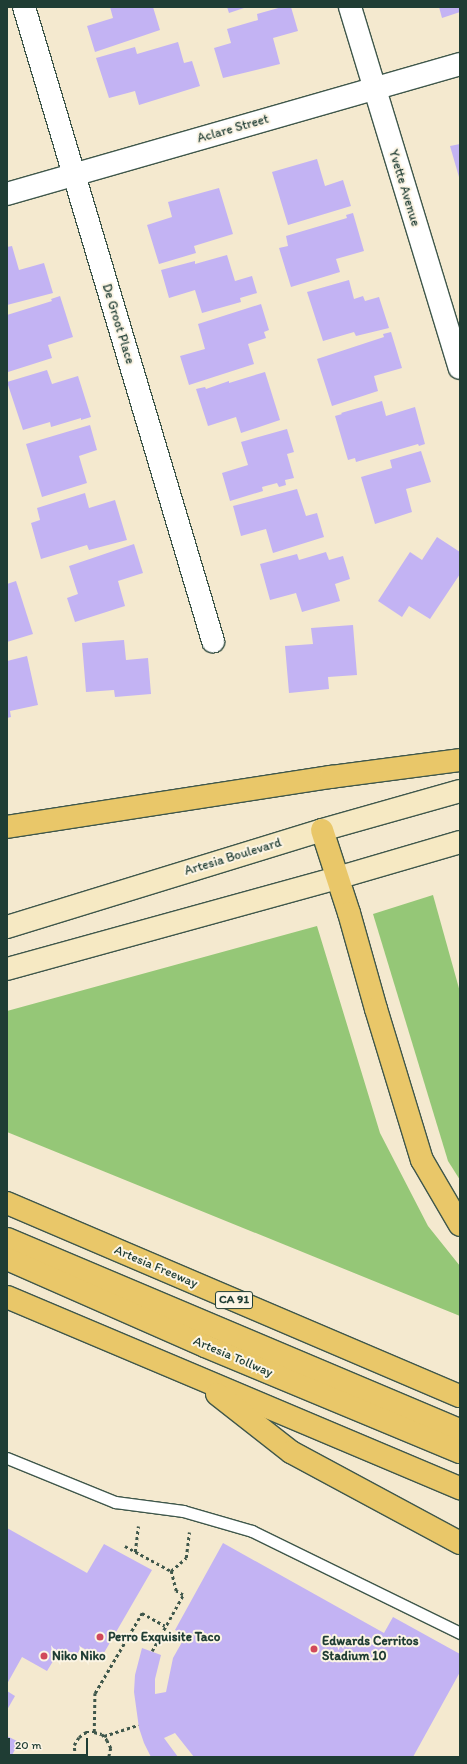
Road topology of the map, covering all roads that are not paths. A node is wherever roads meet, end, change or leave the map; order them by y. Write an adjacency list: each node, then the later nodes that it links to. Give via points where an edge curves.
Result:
1 (24, 7): 5 (street, De Groot Place)
2 (350, 7): 4 (street, Yvette Avenue)
3 (460, 64): 4 (street, Aclare Street)
4 (374, 89): 5 (street, Aclare Street); 7 (street, Yvette Avenue)
5 (74, 175): 6 (street, Aclare Street); 8 (street, De Groot Place)
6 (7, 194)
7 (460, 368)
8 (213, 641)
9 (460, 760): 11 (highway, via 331,777)
10 (460, 791): 12 (main road, Artesia Boulevard)
11 (7, 827)
12 (322, 830): 14 (highway); 15 (main road, Artesia Boulevard)
13 (460, 842): 14 (main road)
14 (337, 878): 16 (main road); 18 (highway, via 422,1160)
15 (7, 926)
16 (7, 969)
17 (7, 1203): 23 (highway, Artesia Freeway / CA 91)
18 (460, 1225)
19 (7, 1238): 24 (highway, Artesia Tollway)
20 (7, 1259): 25 (highway, Artesia Tollway, via 205,1346)
21 (7, 1297): 22 (highway)
22 (194, 1376): 27 (highway); 28 (highway, via 291,1452)
23 (460, 1396)
24 (460, 1430)
25 (460, 1452)
26 (7, 1458): 29 (lane, via 115,1502 183,1511 252,1531)
27 (460, 1488)
28 (460, 1543)
29 (460, 1633)

